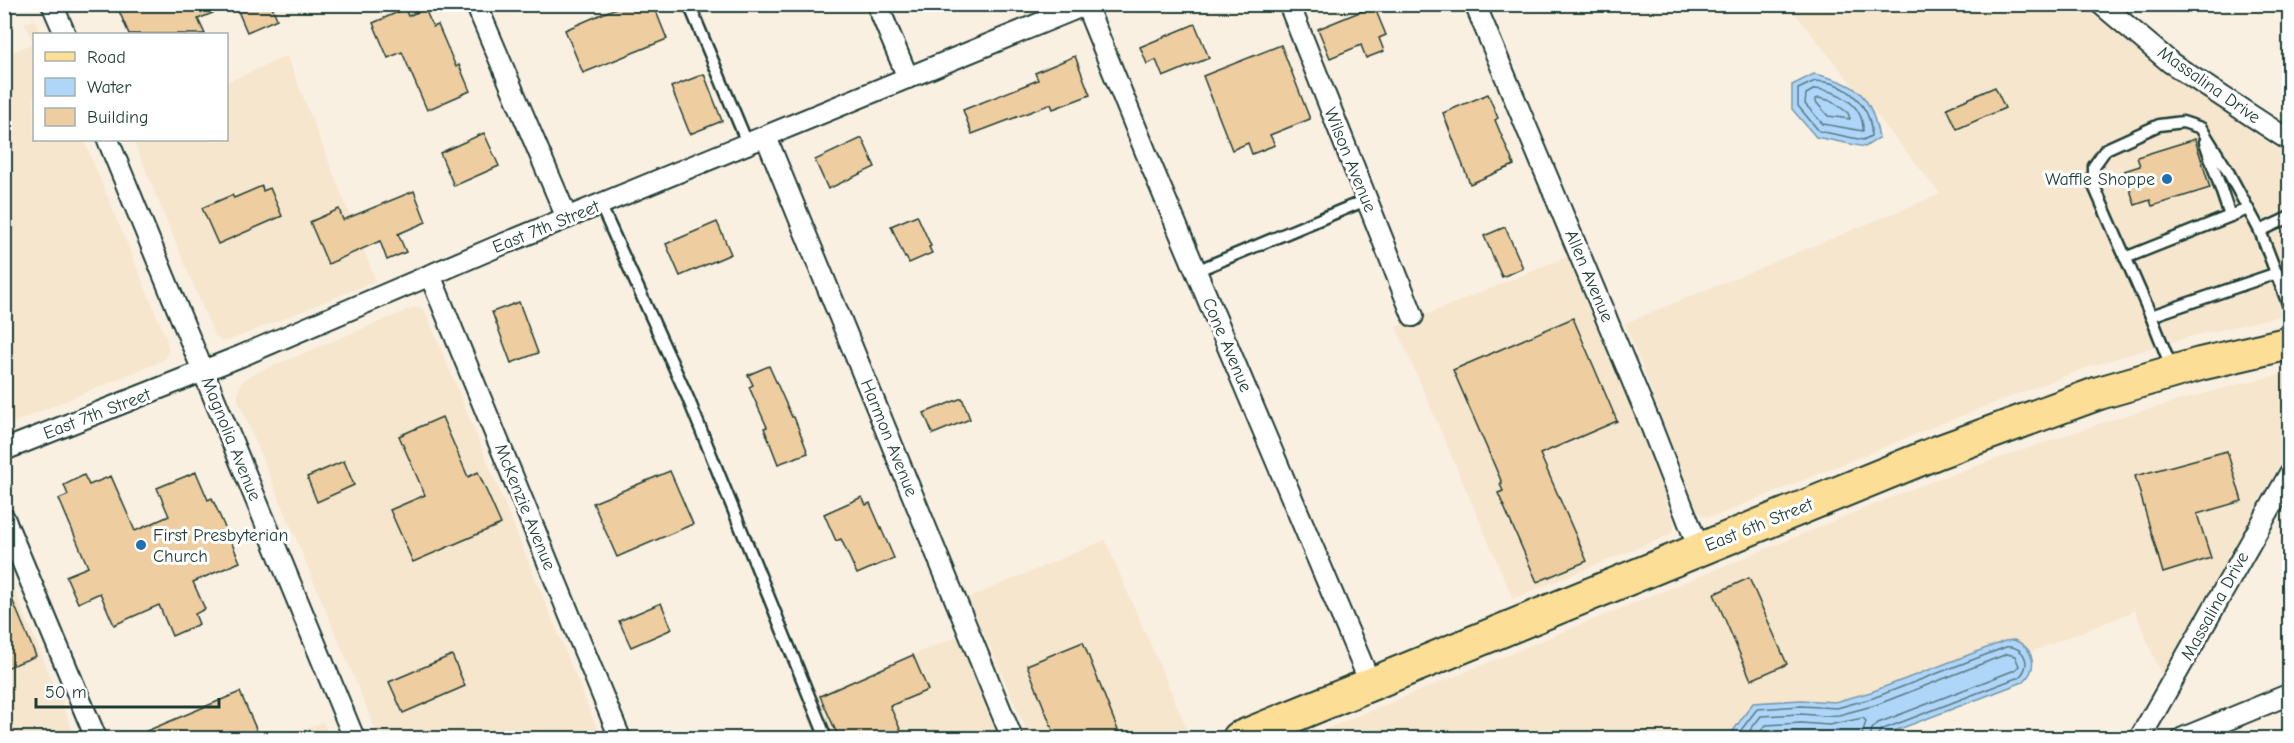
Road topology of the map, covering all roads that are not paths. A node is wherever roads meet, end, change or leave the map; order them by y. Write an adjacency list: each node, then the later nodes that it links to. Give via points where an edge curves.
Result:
1 (52, 4): 9 (street)
2 (476, 4): 20 (street)
3 (689, 4): 13 (lane)
4 (877, 4): 10 (street)
5 (1288, 4): 15 (street, Wilson Avenue)
6 (1475, 4): 35 (street, Allen Avenue)
7 (2101, 4): 14 (street, Massalina Drive, via 2171,63)
8 (1087, 5): 10 (street, East 7th Street); 23 (street, Cone Avenue)
9 (65, 33)
10 (908, 78): 13 (street, East 7th Street)
11 (2200, 128): 17 (lane); 18 (lane); 22 (lane, via 2183,122 2159,126 2106,149 2094,166 2094,186)
12 (108, 141): 30 (street, Magnolia Avenue)
13 (757, 141): 16 (street, East 7th Street); 42 (street, Harmon Avenue)
14 (2289, 141)
15 (1366, 200): 23 (lane); 27 (street, Wilson Avenue)
16 (600, 204): 20 (street, East 7th Street); 41 (lane, via 688,398)
17 (2248, 209): 18 (lane); 21 (lane)
18 (2230, 216): 22 (lane)
19 (2289, 217): 21 (lane)
20 (567, 218): 25 (street, East 7th Street)
21 (2260, 231): 24 (lane)
22 (2125, 258): 28 (lane)
23 (1196, 271): 36 (street, Cone Avenue)
24 (2277, 273): 26 (lane); 28 (lane)
25 (430, 275): 30 (street, East 7th Street); 40 (street, McKenzie Avenue)
26 (2289, 309)
27 (1413, 316)
28 (2151, 316): 31 (lane)
29 (2289, 343): 31 (main road, East 6th Street)
30 (203, 372): 32 (street, East 7th Street); 39 (street, Magnolia Avenue)
31 (2173, 372): 35 (main road, East 6th Street, via 2099,393 1938,452)
32 (4, 450)
33 (2289, 473): 44 (street, Massalina Drive)
34 (4, 518): 38 (street)
35 (1699, 549): 36 (main road, East 6th Street)
36 (1371, 685): 43 (main road, East 6th Street)
37 (2289, 694): 45 (street)
38 (96, 738)
39 (354, 738)
40 (620, 738)
41 (826, 738)
42 (1012, 738)
43 (1239, 738)
44 (2140, 738)
45 (2183, 738)

